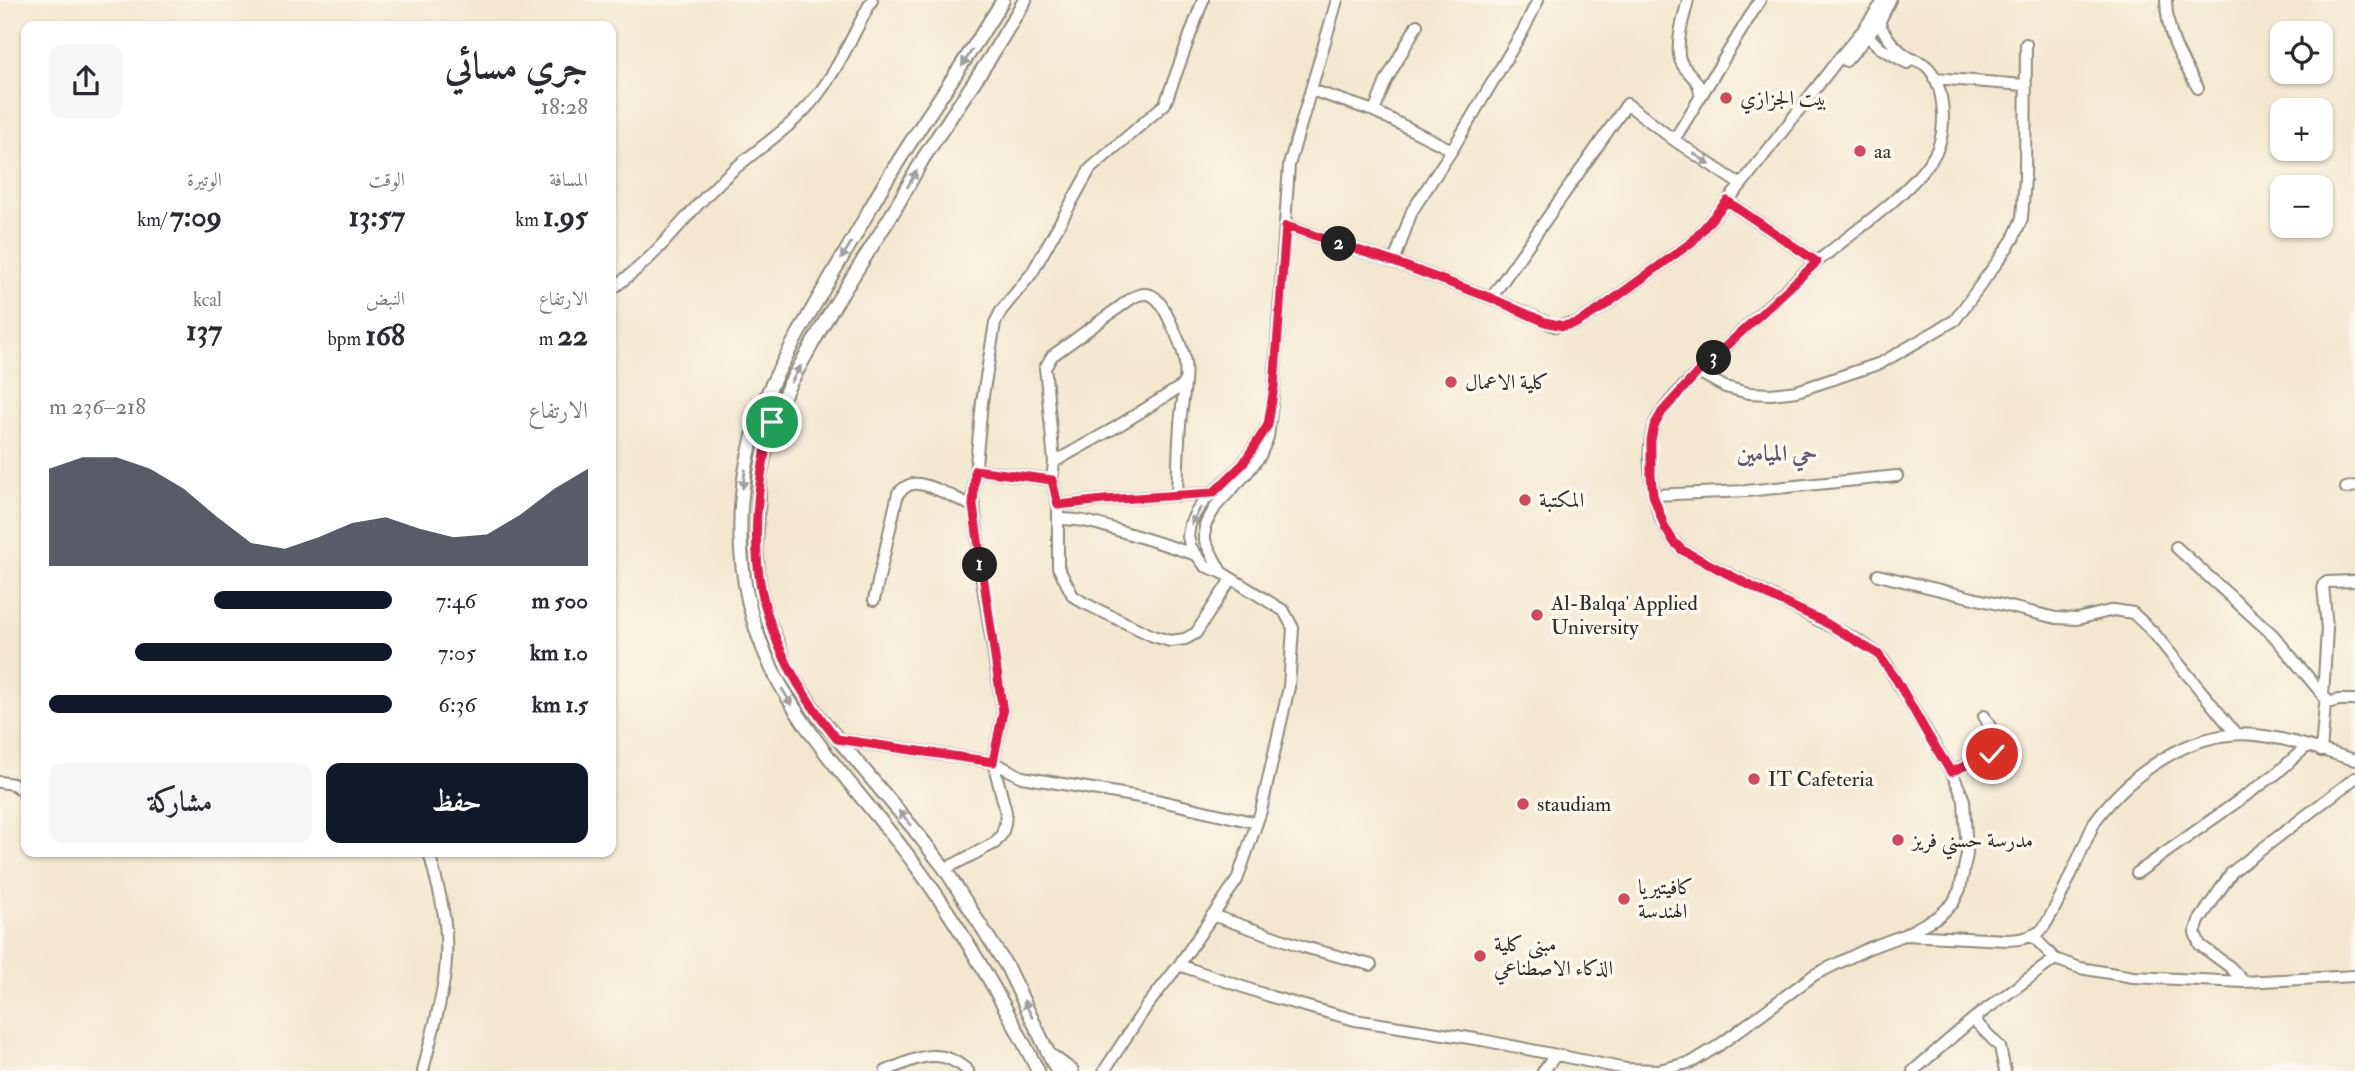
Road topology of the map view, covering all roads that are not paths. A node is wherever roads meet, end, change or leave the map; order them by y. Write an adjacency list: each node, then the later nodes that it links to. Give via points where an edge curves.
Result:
1 (872, 0): 31 (street, via 838,63 803,113 732,172 652,256)
2 (1003, 0): 23 (main road, one-way to 23)
3 (1025, 0): 25 (main road)
4 (1203, 0): 37 (street, via 1165,104 1090,169 1032,273 995,323)
5 (1337, 0): 19 (street)
6 (1538, 0): 24 (street)
7 (1688, 0): 20 (street, via 1679,55 1698,84)
8 (1760, 0): 20 (street)
9 (1884, 0): 14 (street)
10 (1890, 0): 12 (street)
11 (2166, 0): 18 (street, via 2172,42)
12 (1879, 23): 14 (street); 16 (street, via 1892,44)
13 (1417, 25): 21 (street)
14 (1866, 34): 16 (street, via 1886,53); 26 (street, via 1840,57)
15 (2026, 44): 17 (street)
16 (1932, 74): 17 (street); 30 (street, via 1943,121 1931,161 1901,193)
17 (2024, 85): 33 (street, via 2022,218 1955,320 1881,363 1797,391 1749,393 1725,387)
18 (2198, 88)
19 (1311, 90): 21 (street); 28 (street, via 1289,165)
20 (1699, 99): 22 (street)
21 (1374, 111): 24 (street)
22 (1674, 140): 26 (street, one-way to 26); 32 (street, via 1627,104)
23 (907, 149): 25 (main road); 85 (main road, one-way to 85, via 768,393 745,467 741,559 766,660 805,725 947,910)
24 (1452, 150): 29 (street, via 1412,211)
25 (924, 158): 56 (main road, one-way to 25, via 789,672 765,612 756,547 760,477 772,422 788,387)
26 (1741, 185): 27 (street)
27 (1727, 201): 30 (street); 32 (street, via 1692,242 1577,323 1555,326)
28 (1286, 226): 29 (street); 35 (street)
29 (1394, 262): 32 (street)
30 (1817, 262): 33 (street)
31 (616, 286)
32 (1491, 298)
33 (1698, 372): 41 (street, via 1654,426)
34 (1185, 384): 36 (street); 36 (street, via 1184,357 1159,300 1150,294 1135,296 1048,362 1045,376); 42 (street)
35 (1268, 425): 40 (street, via 1243,464); 49 (street, via 1260,456 1205,525 1205,541)
36 (1054, 462): 39 (street)
37 (975, 470): 39 (street); 44 (street)
38 (1897, 476): 41 (street)
39 (1052, 480): 43 (street)
40 (1213, 493): 42 (street); 47 (street, one-way to 47, via 1190,524 1190,546)
41 (1653, 495): 61 (street, via 1665,528 1682,550 1878,654)
42 (1178, 496): 43 (street)
43 (1058, 505): 45 (street)
44 (973, 506): 51 (street, via 927,487 906,486 898,494); 60 (street, via 1003,712)
45 (1058, 519): 47 (street, via 1094,522); 49 (street, via 1058,568 1073,596 1153,636 1170,641 1196,633)
46 (2176, 547): 52 (street, via 2273,635)
47 (1196, 555): 49 (street, via 1205,566)
48 (1878, 575): 55 (street, via 2056,618 2077,620 2113,610 2133,613)
49 (1226, 576): 65 (street, via 1284,611 1293,628 1289,687)
50 (2355, 581): 52 (street, via 2323,585)
51 (874, 600)
52 (2326, 699): 53 (street); 58 (street)
53 (2355, 701)
54 (1984, 716): 61 (street, via 1998,741 1997,750)
55 (2236, 734): 57 (street); 70 (street, via 2173,753 2109,804 2095,821 2046,925)
56 (837, 739): 60 (street); 67 (main road, one-way to 56)
57 (2306, 747): 58 (street); 68 (street, via 2276,774)
58 (2321, 751): 59 (street)
59 (2355, 760)
60 (993, 762): 65 (street, via 1022,776); 67 (street, via 1006,812 1002,834 981,852)
61 (1951, 772): 71 (street, via 1966,815 1967,854 1960,889 1939,916)
62 (2355, 778): 76 (street, via 2232,872 2199,921 2195,936 2200,945)
63 (0, 782): 64 (street)
64 (21, 790)
65 (1257, 823): 69 (street, via 1237,880)
66 (430, 857): 82 (street, via 442,904 446,960)
67 (944, 869): 78 (main road, one-way to 67, via 1007,967)
68 (2137, 873)
69 (1212, 915): 73 (street); 74 (street)
70 (2032, 934): 71 (street, via 2021,940); 72 (street)
71 (1904, 935): 81 (street, via 1814,975)
72 (2055, 959): 76 (street, via 2133,977); 77 (street)
73 (1180, 965): 79 (street, via 1355,1020); 80 (street)
74 (1371, 965)
75 (2355, 976): 76 (street)
76 (2244, 982)
77 (1973, 1019): 91 (street); 92 (street, via 2000,1047)
78 (1049, 1054): 86 (main road); 87 (main road)
79 (1556, 1055): 81 (street, via 1642,1071); 90 (street)
80 (1113, 1058): 88 (street); 89 (street)
81 (1689, 1067)
82 (423, 1071)
83 (886, 1071): 84 (street, via 935,1055 955,1060)
84 (968, 1071)
85 (1038, 1071)
86 (1057, 1071)
87 (1072, 1071)
88 (1095, 1071)
89 (1104, 1071)
90 (1543, 1071)
91 (1913, 1071)
92 (2005, 1071)

